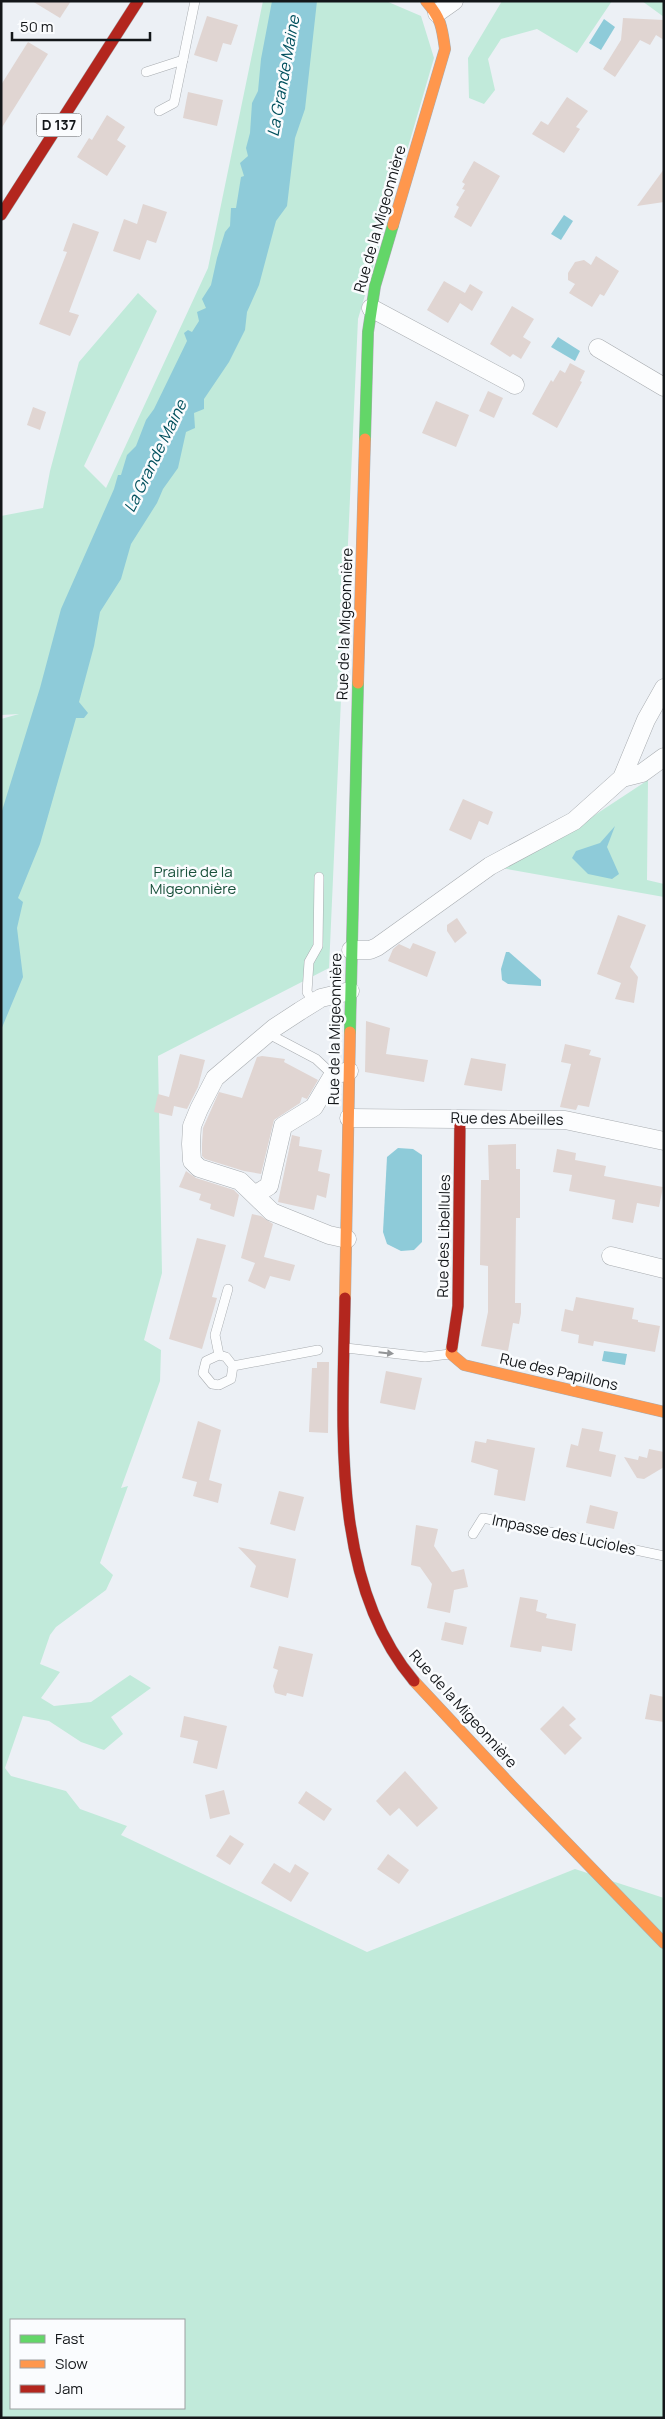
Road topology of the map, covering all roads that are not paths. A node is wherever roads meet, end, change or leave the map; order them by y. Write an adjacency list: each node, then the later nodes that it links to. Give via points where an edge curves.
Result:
1 (138, 1): 8 (street, D 137)
2 (195, 1): 5 (lane)
3 (454, 1): 4 (street)
4 (431, 7): 9 (street, Rue de la Migeonnière, via 445,38 442,65 387,244)
5 (183, 60): 6 (lane); 7 (lane, via 174,102)
6 (146, 72)
7 (159, 111)
8 (1, 215)
9 (371, 308): 11 (street); 17 (street, Rue de la Migeonnière)
10 (598, 348): 12 (street)
11 (515, 385)
12 (664, 387)
13 (664, 688): 15 (street, via 646,720)
14 (664, 757): 15 (street, via 642,773)
15 (622, 778): 17 (street, via 574,821 490,866 377,947)
16 (319, 877): 19 (lane, via 318,946 309,962 307,992)
17 (351, 950): 18 (street, Rue de la Migeonnière)
18 (350, 991): 19 (street, via 332,994); 21 (street, Rue de la Migeonnière)
19 (314, 1003): 20 (street)
20 (268, 1033): 21 (lane); 25 (street, via 215,1078 192,1126 192,1161 199,1168 240,1180)
21 (341, 1073): 22 (street, Rue de la Migeonnière); 25 (street, via 314,1107 283,1126 269,1186)
22 (349, 1118): 23 (street, Rue des Abeilles); 26 (street, Rue de la Migeonnière)
23 (460, 1118): 24 (street, Rue des Abeilles, via 566,1120); 32 (street, Rue des Libellules, via 458,1306)
24 (664, 1141)
25 (256, 1194): 26 (street, via 272,1212 329,1235)
26 (347, 1238): 30 (street, Rue de la Migeonnière)
27 (611, 1256): 28 (street)
28 (664, 1269)
29 (228, 1289): 33 (lane, via 215,1335)
30 (341, 1348): 32 (lane, one-way to 32, via 425,1357); 38 (street, Rue de la Migeonnière, via 346,1492 364,1579 387,1641 405,1671 478,1751)
31 (318, 1350): 34 (lane)
32 (451, 1354): 35 (street, Rue des Papillons, via 464,1365)
33 (219, 1355): 34 (lane, via 226,1357); 34 (lane, via 211,1357 204,1366 206,1379 212,1384 225,1384)
34 (232, 1366)
35 (664, 1412)
36 (473, 1534): 37 (lane, Impasse des Lucioles, via 483,1518)
37 (664, 1556)
38 (664, 1943)

